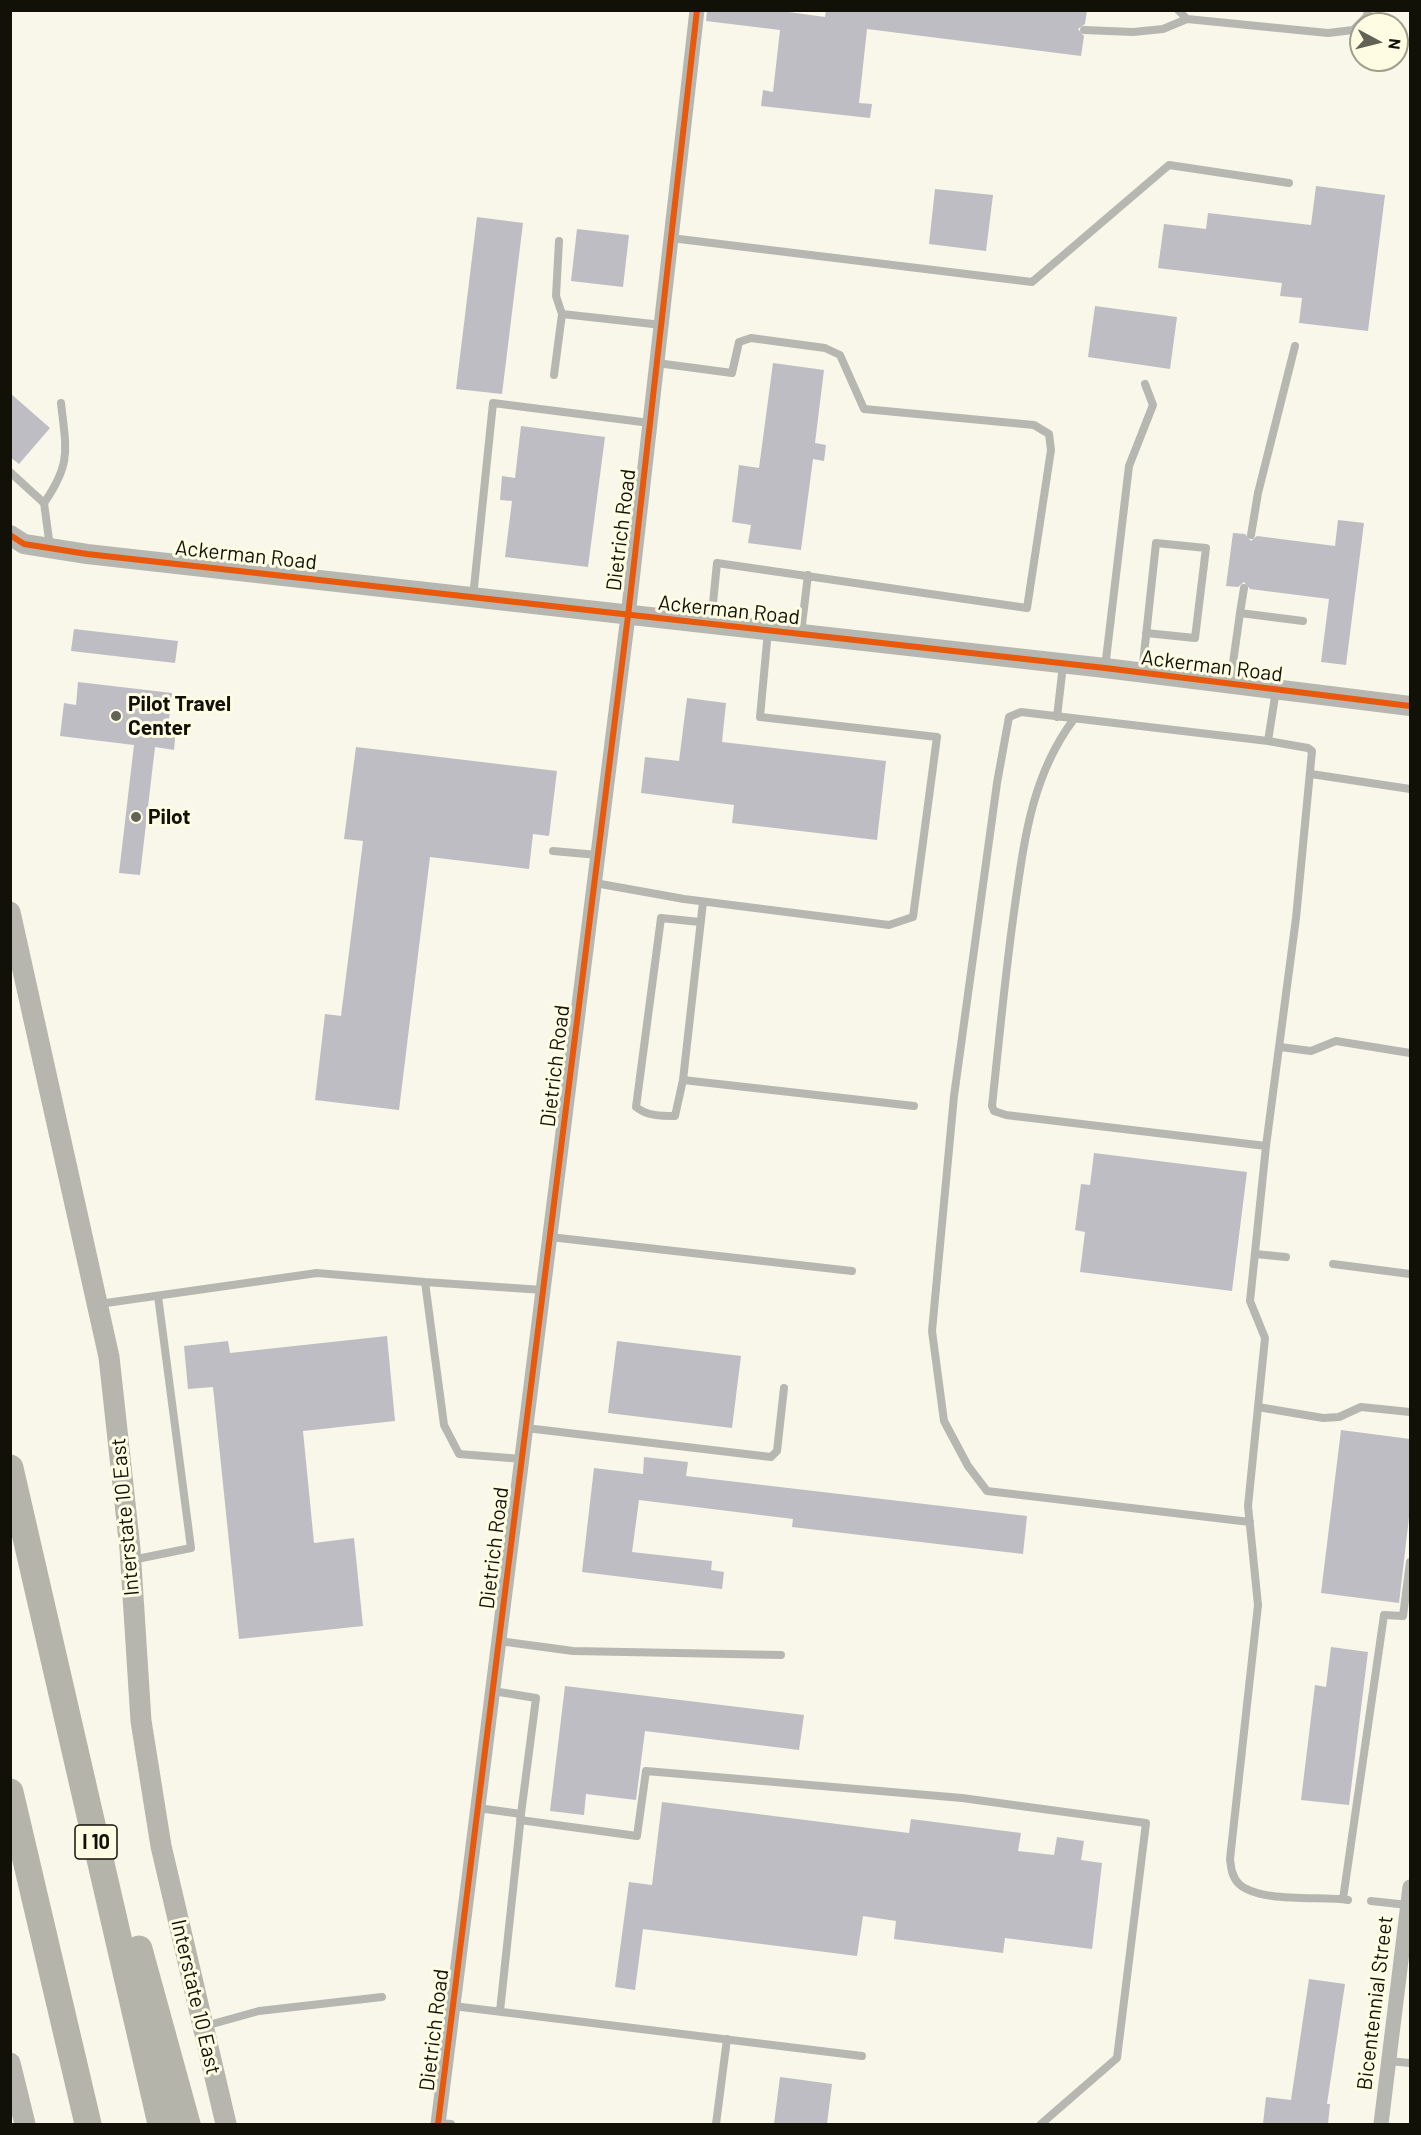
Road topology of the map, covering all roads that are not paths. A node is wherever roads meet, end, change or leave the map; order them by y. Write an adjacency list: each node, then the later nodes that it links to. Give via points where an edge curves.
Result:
1 (697, 10): 7 (street, Dietrich Road)
2 (1178, 10): 4 (lane)
3 (1369, 10): 4 (lane, via 1353,30 1328,33)
4 (1186, 19): 5 (lane, via 1163,29)
5 (1084, 30)
6 (1289, 183): 7 (lane, via 1169,165 1032,282)
7 (671, 238): 10 (street, Dietrich Road)
8 (560, 241): 9 (lane, via 556,296)
9 (562, 314): 10 (lane); 13 (lane)
10 (662, 325): 12 (street, Dietrich Road)
11 (1295, 346): 19 (lane)
12 (657, 363): 16 (street, Dietrich Road); 22 (lane, via 732,373 740,342 751,338 825,348 840,355 864,409 1034,425 1048,434 1051,450 1027,608)
13 (554, 375)
14 (1145, 384): 33 (lane, via 1153,405 1128,466)
15 (61, 403): 18 (lane, via 67,457 58,482)
16 (650, 423): 24 (lane, via 493,404); 26 (street, Dietrich Road)
17 (10, 472): 18 (lane)
18 (44, 503): 21 (lane)
19 (1251, 535)
20 (15, 544): 21 (street, Ackerman Road)
21 (50, 547): 24 (street, Ackerman Road)
22 (808, 575): 28 (lane, via 717,563); 31 (lane)
23 (1244, 588): 25 (lane)
24 (473, 597): 26 (street, Ackerman Road)
25 (1240, 614): 27 (lane); 35 (lane)
26 (628, 616): 28 (street, Ackerman Road); 44 (street, Dietrich Road)
27 (1303, 621)
28 (711, 625): 29 (street, Ackerman Road)
29 (768, 632): 31 (street, Ackerman Road); 46 (lane, via 760,717 937,737 913,917 889,925)
30 (1146, 633): 30 (lane, via 1156,543 1206,548 1195,638); 34 (lane)
31 (801, 635): 32 (street, Ackerman Road)
32 (1063, 665): 33 (street, Ackerman Road); 38 (lane)
33 (1105, 668): 34 (street, Ackerman Road)
34 (1141, 675): 35 (street, Ackerman Road)
35 (1230, 685): 36 (street, Ackerman Road)
36 (1276, 690): 37 (street, Ackerman Road); 40 (lane)
37 (1410, 706)
38 (1057, 717): 39 (lane); 70 (lane, via 1021,712 1009,717 1004,736 954,1096 932,1331 944,1421 968,1466 987,1491)
39 (1074, 719): 40 (lane); 53 (lane, via 1043,770 1032,801 1007,966 994,1111)
40 (1268, 741): 41 (lane, via 1308,748 1313,756)
41 (1311, 774): 42 (lane); 49 (lane)
42 (1410, 789)
43 (553, 850): 44 (lane)
44 (598, 855): 45 (street, Dietrich Road)
45 (595, 883): 46 (lane); 54 (street, Dietrich Road)
46 (703, 902): 48 (lane)
47 (10, 912): 63 (main road, Interstate 10 East)
48 (700, 922): 51 (lane); 51 (lane, via 661,918 636,1107 655,1116 675,1116)
49 (1280, 1047): 50 (lane, via 1311,1051 1336,1041); 53 (lane)
50 (1410, 1053)
51 (683, 1080): 52 (lane)
52 (914, 1106)
53 (1266, 1146): 55 (lane)
54 (550, 1237): 58 (lane); 61 (street, Dietrich Road)
55 (1255, 1254): 56 (lane); 65 (lane, via 1250,1301 1265,1338)
56 (1286, 1257)
57 (1333, 1264): 59 (lane)
58 (852, 1271)
59 (1410, 1274)
60 (425, 1282): 61 (lane); 62 (lane, via 317,1273); 68 (lane, via 444,1425 459,1454)
61 (543, 1290): 67 (street, Dietrich Road)
62 (158, 1296): 63 (lane); 72 (lane, via 191,1548)
63 (97, 1304): 72 (main road, Interstate 10 East, via 109,1357)
64 (784, 1388): 67 (lane, via 777,1450 771,1457)
65 (1258, 1407): 66 (lane, via 1323,1418 1339,1417 1361,1407); 70 (lane, via 1248,1506)
66 (1410, 1412)
67 (526, 1428): 68 (street, Dietrich Road)
68 (522, 1459): 74 (street, Dietrich Road)
69 (10, 1468): 71 (highway, I 10)
70 (1250, 1522): 73 (lane, via 1258,1605 1230,1859 1239,1884 1258,1895 1346,1899 1384,1615 1403,1616)
71 (31, 1558): 94 (highway, I 10); 95 (highway)
72 (131, 1560): 86 (main road, Interstate 10 East, via 141,1721 161,1846)
73 (1410, 1562)
74 (499, 1641): 75 (lane, via 573,1651); 76 (street, Dietrich Road)
75 (781, 1655)
76 (493, 1691): 78 (street, Dietrich Road); 79 (lane, via 536,1698)
77 (10, 1792): 93 (highway)
78 (478, 1808): 79 (lane); 84 (street, Dietrich Road)
79 (521, 1817): 85 (lane); 99 (lane, via 637,1836 646,1771 962,1798 1146,1823 1117,2058)
80 (1410, 1887): 82 (street, Bicentennial Street)
81 (1371, 1901): 82 (lane)
82 (1409, 1905): 89 (street, Bicentennial Street)
83 (382, 1997): 86 (lane, via 259,2011)
84 (453, 2006): 85 (lane); 97 (street, Dietrich Road)
85 (500, 2011): 87 (lane)
86 (203, 2026): 96 (main road, Interstate 10 East)
87 (727, 2039): 88 (lane); 98 (lane)
88 (862, 2056)
89 (1389, 2061): 91 (lane); 100 (street, Bicentennial Street)
90 (10, 2063): 92 (main road)
91 (1410, 2063)
92 (25, 2124)
93 (88, 2124)
94 (161, 2124)
95 (187, 2124)
96 (226, 2124)
97 (443, 2124)
98 (716, 2124)
99 (1041, 2124)
100 (1382, 2124)

